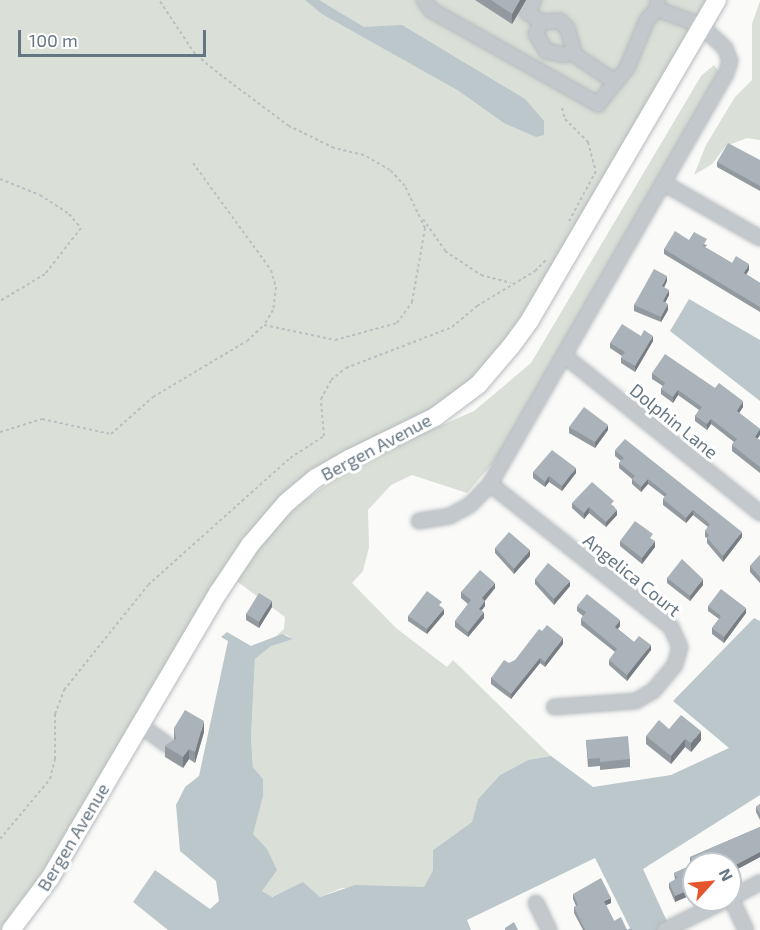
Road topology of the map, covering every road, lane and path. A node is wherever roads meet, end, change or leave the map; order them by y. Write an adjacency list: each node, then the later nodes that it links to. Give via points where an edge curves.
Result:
1 (159, 0): 14 (path, via 195,54 289,126 334,148 364,155 390,170 405,186)
2 (423, 0): 9 (street, via 431,10 590,102 597,104)
3 (534, 0): 6 (street, via 527,12)
4 (717, 0): 7 (main road, Bergen Avenue)
5 (657, 5): 7 (street); 9 (street, via 627,68)
6 (541, 22): 8 (street, via 560,21 567,28); 8 (street, via 536,34 546,51 565,55)
7 (700, 25): 13 (street, via 725,48 730,61); 27 (main road, Bergen Avenue, via 512,345 478,385 435,417 332,468 286,503 250,545 218,593)
8 (573, 51): 9 (street, via 582,63)
9 (615, 82)
10 (562, 108): 15 (path, via 565,119 588,142 596,171)
11 (193, 163): 20 (path, via 271,270 276,287 273,310)
12 (0, 179): 19 (path, via 40,195 69,214 81,228 45,274)
13 (665, 184): 16 (street); 21 (street)
14 (421, 214): 18 (path, via 445,251 481,275); 20 (path, via 425,228 422,264 412,302 397,324 335,340)
15 (564, 230)
16 (760, 238)
17 (549, 256): 18 (path, via 535,271)
18 (511, 283): 29 (path, via 452,327 346,368 331,380 321,399 324,436 290,458 148,585 64,690 54,714 55,759 50,779)
19 (0, 301)
20 (264, 325): 22 (path, via 247,341 153,397 111,434 42,419)
21 (566, 357): 23 (street); 24 (street, Dolphin Lane)
22 (0, 432)
23 (490, 484): 25 (street, via 470,505 450,516); 26 (street, Angelica Court, via 672,627 680,646 675,665 653,691 636,701)
24 (760, 513)
25 (419, 521)
26 (554, 707)
27 (140, 725): 28 (street); 35 (main road, Bergen Avenue, via 50,878)
28 (168, 745)
29 (0, 839)
30 (760, 883): 31 (street)
31 (742, 892)
32 (536, 903): 36 (street)
33 (702, 912): 37 (street)
34 (737, 912): 38 (street)
35 (11, 930)
36 (549, 930)
37 (665, 930)
38 (746, 930)

